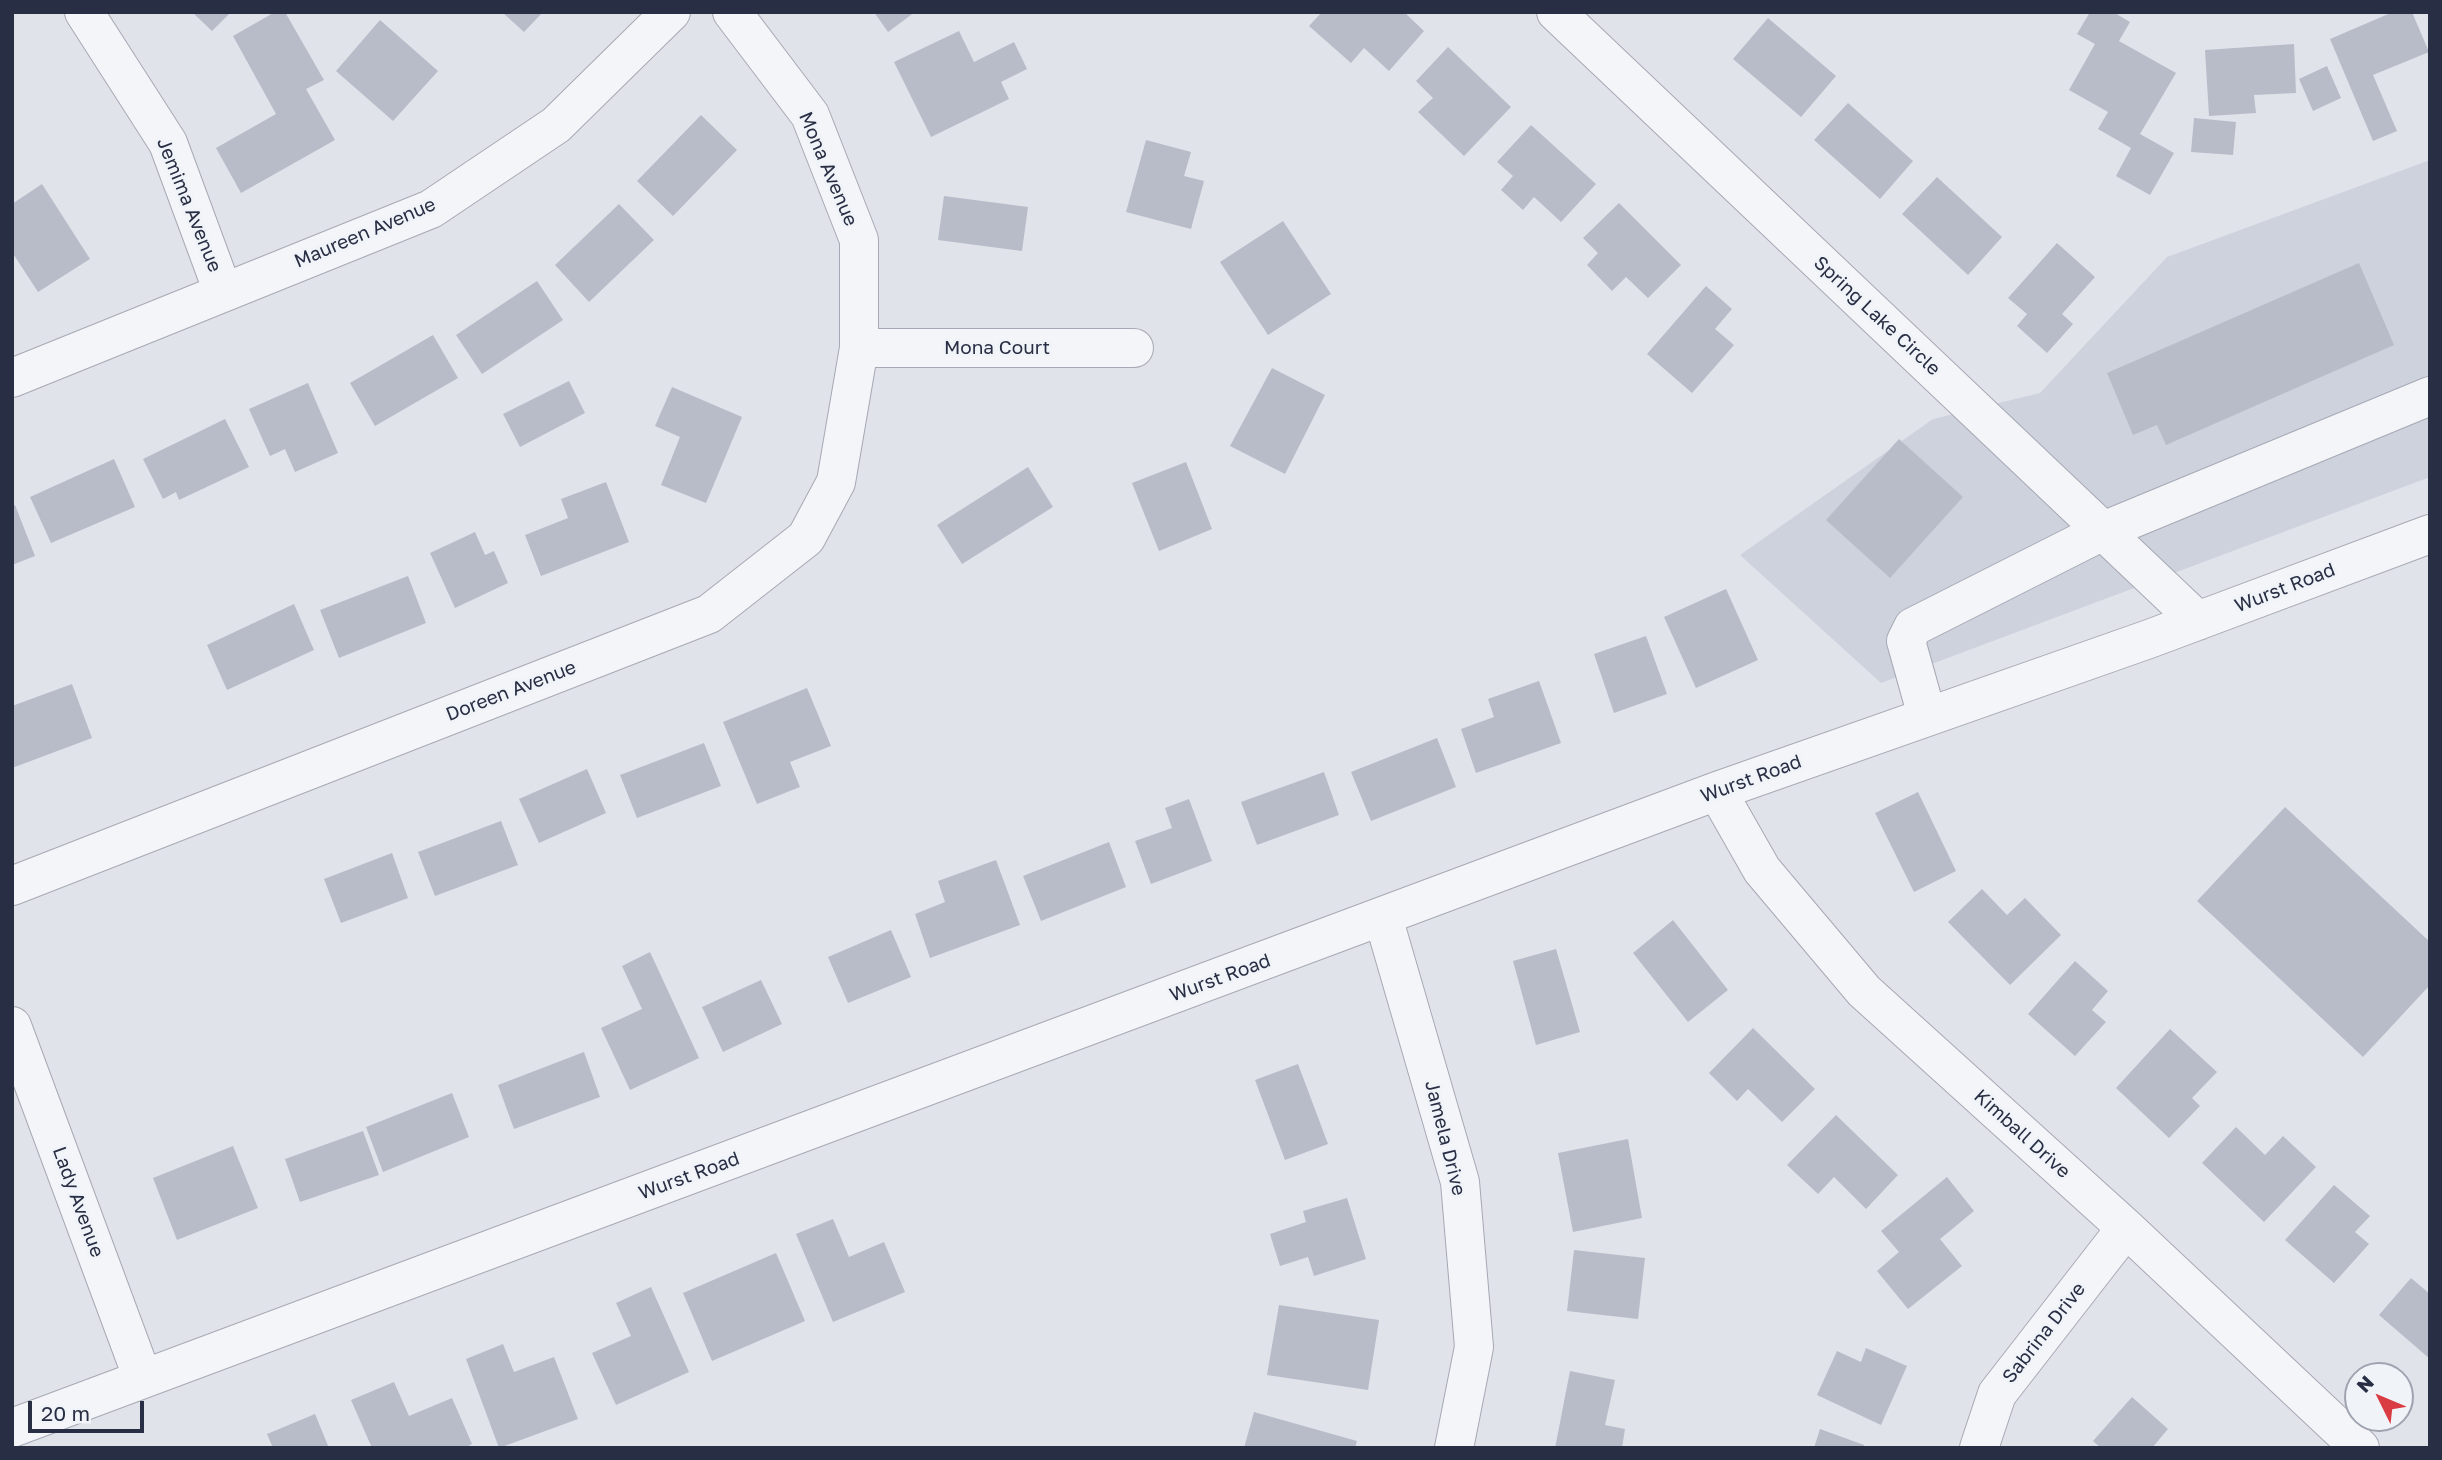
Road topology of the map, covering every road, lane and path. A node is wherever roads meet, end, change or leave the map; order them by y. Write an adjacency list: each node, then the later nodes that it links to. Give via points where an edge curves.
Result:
1 (84, 12): 5 (street, Jemima Avenue, via 168,143)
2 (671, 12): 5 (street, Maureen Avenue, via 556,125 431,209)
3 (732, 12): 6 (street, Mona Avenue, via 810,116 859,240)
4 (1556, 12): 10 (street, Spring Lake Circle)
5 (223, 292): 8 (street, Maureen Avenue)
6 (859, 348): 7 (street, Mona Court); 15 (street, Doreen Avenue, via 836,482 806,538 709,614)
7 (1135, 348)
8 (12, 378)
9 (2430, 396): 10 (street)
10 (2103, 531): 12 (street, Spring Lake Circle); 13 (street, via 1913,627 1906,641)
11 (2430, 534): 12 (street, Wurst Road)
12 (2198, 621): 13 (street, Wurst Road)
13 (1927, 716): 14 (street, Wurst Road)
14 (1717, 791): 16 (street, Wurst Road); 18 (street, Kimball Drive, via 1762,870 1864,991)
15 (12, 886)
16 (1383, 917): 19 (street, Wurst Road); 21 (street, Jamela Drive, via 1460,1182 1474,1347)
17 (12, 1026): 19 (street, Lady Avenue)
18 (2126, 1228): 22 (street, Sabrina Drive, via 1997,1394); 23 (street, Kimball Drive)
19 (143, 1379): 20 (street, Wurst Road)
20 (12, 1428)
21 (1454, 1448)
22 (1979, 1448)
23 (2360, 1448)

